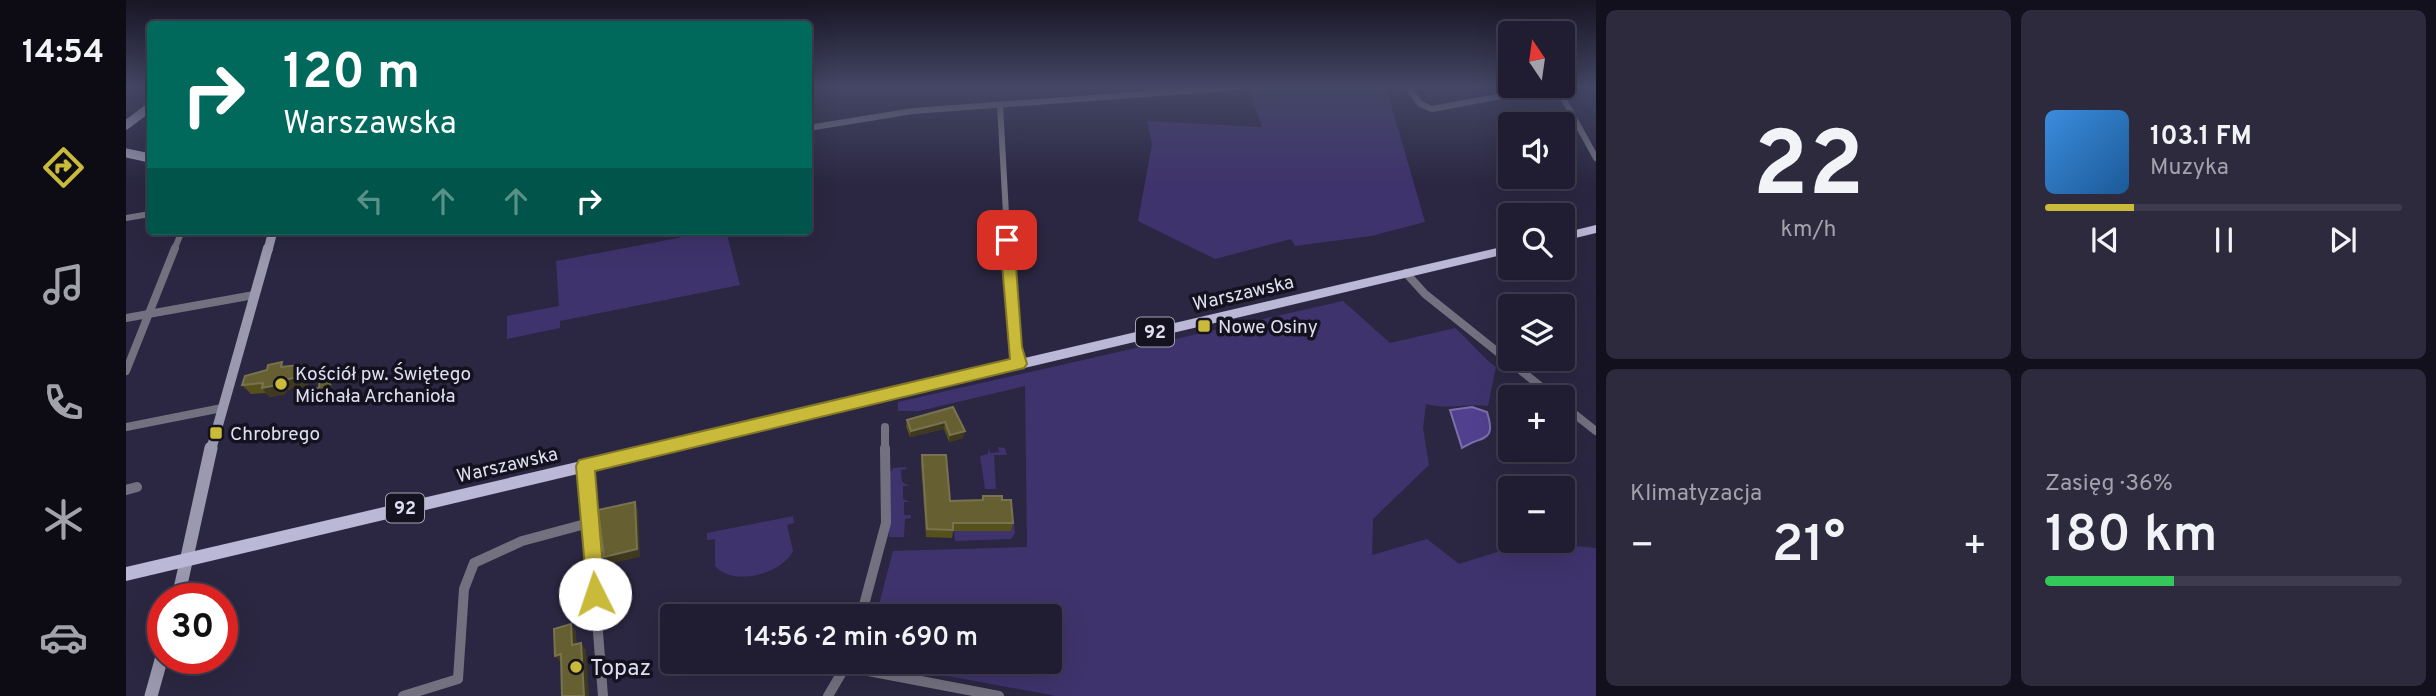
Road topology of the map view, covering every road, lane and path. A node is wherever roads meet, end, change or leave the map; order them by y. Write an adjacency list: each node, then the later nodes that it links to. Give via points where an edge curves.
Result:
1 (861, 119): 4 (street)
2 (1001, 119): 19 (street)
3 (1575, 119): 7 (street)
4 (812, 127)
5 (127, 154): 6 (street)
6 (147, 157)
7 (1596, 158)
8 (147, 214): 9 (street)
9 (126, 218)
10 (1596, 229): 11 (main road)
11 (1575, 234)
12 (180, 235): 17 (street)
13 (272, 235): 16 (street)
14 (1498, 252): 15 (main road, Warszawska / 92)
15 (1406, 273): 19 (main road, Warszawska / 92); 21 (street, via 1425,294)
16 (254, 295): 17 (street); 22 (street)
17 (149, 314): 18 (street); 20 (street)
18 (126, 318)
19 (1019, 364): 27 (main road, Warszawska / 92)
20 (126, 371)
21 (1539, 385)
22 (222, 408): 24 (street); 31 (street)
23 (1575, 414): 26 (street)
24 (126, 427)
25 (885, 427): 34 (street, via 886,523)
26 (1596, 431)
27 (585, 466): 30 (street); 31 (main road, Warszawska / 92)
28 (137, 487): 29 (street)
29 (126, 490)
30 (589, 523): 39 (street, via 522,541 474,563 464,589 458,679); 40 (street)
31 (189, 559): 32 (main road, Warszawska / 92); 33 (street)
32 (126, 574)
33 (182, 583)
34 (864, 604)
35 (157, 674): 38 (street)
36 (841, 674): 41 (street)
37 (884, 674): 42 (street)
38 (151, 696)
39 (403, 696)
40 (603, 696)
41 (828, 696)
42 (999, 696)

